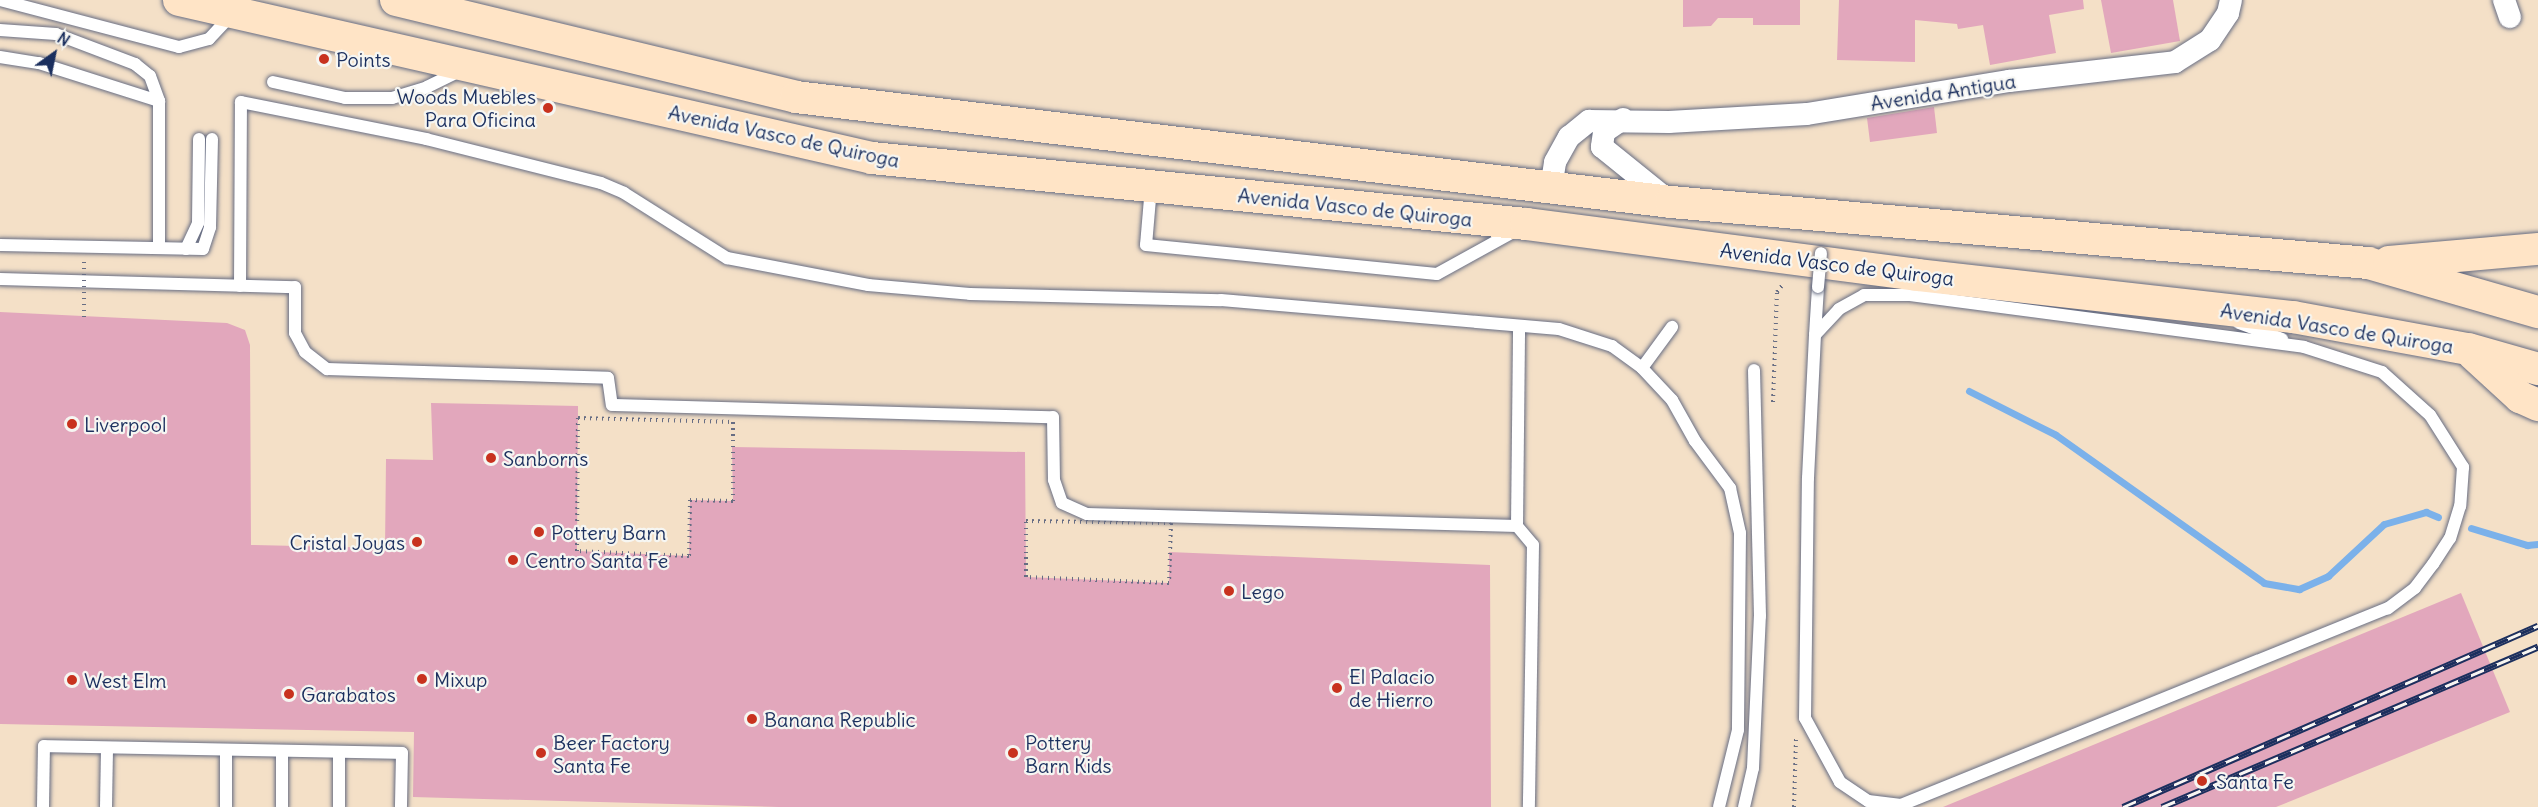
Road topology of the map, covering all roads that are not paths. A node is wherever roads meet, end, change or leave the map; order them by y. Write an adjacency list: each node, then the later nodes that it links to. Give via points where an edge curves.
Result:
1 (0, 0): 5 (lane)
2 (179, 0): 6 (main road, Avenida Vasco de Quiroga)
3 (396, 0): 16 (main road, Avenida Vasco de Quiroga, via 796,97)
4 (2231, 0): 13 (street, Avenida Antigua, via 2228,13 2210,40 2175,62 2009,81 1807,114 1670,122)
5 (61, 14): 6 (lane, via 179,46 209,39); 8 (lane)
6 (232, 14): 10 (main road, Avenida Vasco de Quiroga)
7 (0, 30): 8 (lane)
8 (56, 34): 12 (lane, via 135,64 150,76)
9 (0, 57): 12 (lane, via 39,63)
10 (467, 68): 11 (lane, via 428,87 392,98 345,98); 15 (main road, Avenida Vasco de Quiroga, via 872,158)
11 (273, 82)
12 (159, 101): 20 (lane)
13 (1623, 118): 16 (street, Avenida Antigua, via 1589,121 1569,137 1556,162); 17 (street, via 1604,132 1602,147)
14 (206, 140): 20 (lane, via 210,227 203,249)
15 (1151, 187): 18 (main road, Avenida Vasco de Quiroga); 18 (lane, via 1146,245 1437,274)
16 (1551, 188): 17 (main road, Avenida Vasco de Quiroga)
17 (1671, 202): 23 (main road, Avenida Vasco de Quiroga)
18 (1526, 224): 26 (main road, Avenida Vasco de Quiroga)
19 (0, 245): 20 (lane)
20 (159, 248)
21 (2538, 249): 23 (main road)
22 (1821, 253): 30 (lane, bridge)
23 (2368, 263): 27 (main road, Avenida Vasco de Quiroga)
24 (0, 279): 25 (lane)
25 (240, 286): 28 (lane, via 241,102 426,139 601,183 624,193 727,258 868,285 970,294 1202,299); 37 (lane, via 295,287 295,333 305,352 327,369 608,378 612,405 1053,417 1054,480 1062,503 1087,514)
26 (2190, 306): 31 (lane); 32 (main road, Avenida Vasco de Quiroga, via 2293,317)
27 (2538, 312)
28 (1519, 327): 33 (lane, via 1559,329 1612,346); 37 (lane)
29 (1672, 327): 33 (lane)
30 (1815, 335): 31 (lane, via 1839,309 1864,295 1910,295); 31 (lane, via 1808,478 1805,718 1840,782 1868,801 1901,805 2388,608 2415,588 2450,538 2460,506 2463,467 2430,415 2382,372)
31 (2304, 347)
32 (2468, 349): 34 (main road, Avenida Vasco de Quiroga); 36 (main road, via 2520,397)
33 (1642, 368): 49 (lane, via 1672,400 1695,441 1730,488 1740,533 1738,730)
34 (2538, 369)
35 (1754, 370): 50 (lane, via 1760,616 1753,768)
36 (2538, 405)
37 (1517, 526): 48 (lane, via 1533,544)
38 (107, 748): 39 (lane); 42 (lane, via 44,746); 43 (lane)
39 (226, 750): 40 (lane); 44 (lane)
40 (282, 751): 41 (lane); 45 (lane)
41 (339, 752): 46 (lane); 47 (lane, via 402,753)
42 (43, 807)
43 (106, 807)
44 (226, 807)
45 (282, 807)
46 (339, 807)
47 (401, 807)
48 (1529, 807)
49 (1719, 807)
50 (1744, 807)

